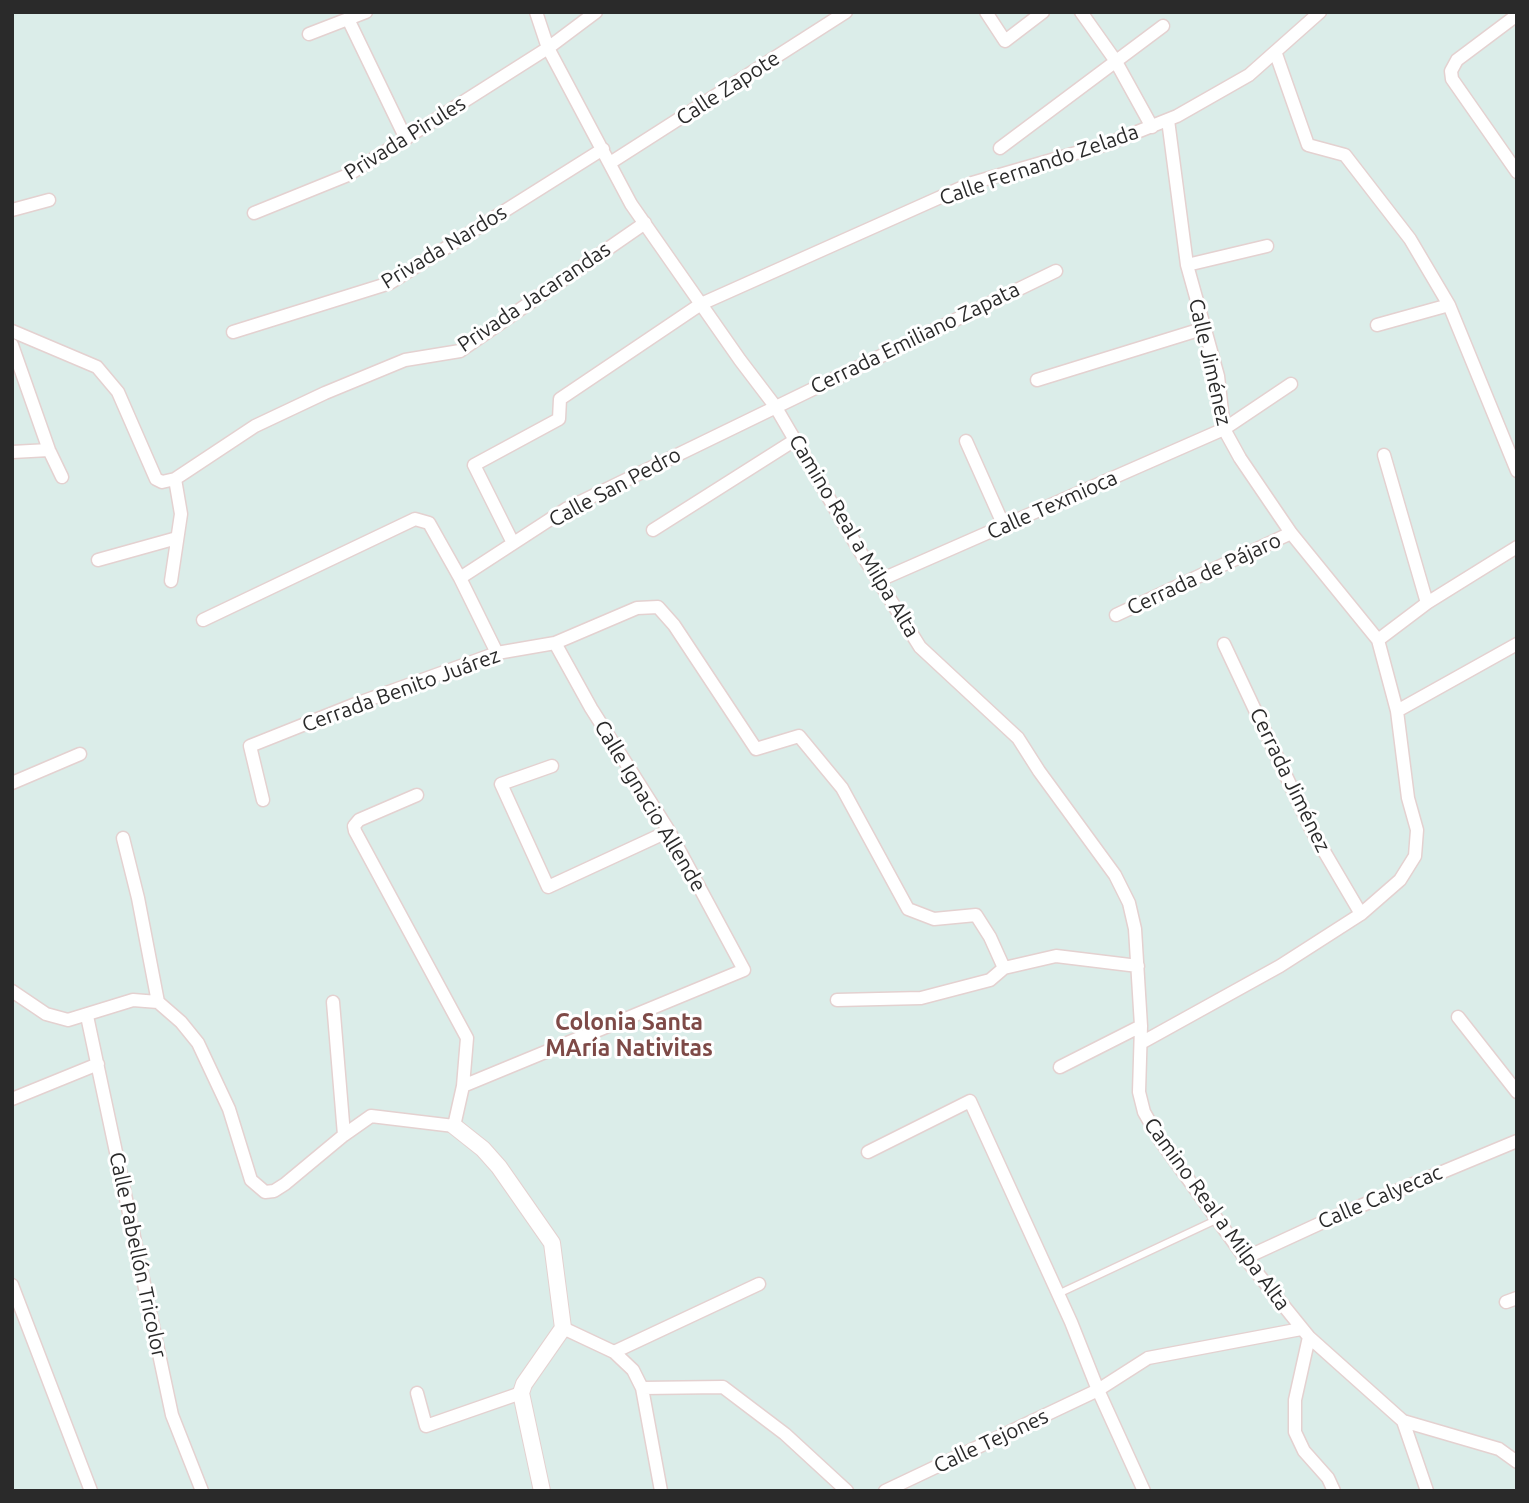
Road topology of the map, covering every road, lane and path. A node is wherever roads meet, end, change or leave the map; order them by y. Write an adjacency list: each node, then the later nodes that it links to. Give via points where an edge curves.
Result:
1 (366, 12): 10 (street)
2 (536, 12): 13 (street, Camino Real a Milpa Alta)
3 (596, 12): 13 (street, Privada Pirules)
4 (846, 12): 21 (street, Calle Zapote)
5 (986, 12): 6 (street, via 1005,41)
6 (1043, 12)
7 (1081, 12): 15 (street)
8 (1320, 12): 14 (street, Calle Fernando Zelada)
9 (1517, 15): 22 (street, via 1457,60 1451,71 1451,79)
10 (348, 19): 12 (street); 18 (street)
11 (1163, 26): 15 (street)
12 (309, 34)
13 (548, 48): 18 (street, Privada Pirules); 20 (street, Camino Real a Milpa Alta)
14 (1276, 54): 16 (street, Calle Fernando Zelada, via 1249,75); 31 (street, via 1308,145 1345,155 1410,239)
15 (1115, 60): 17 (street); 19 (street)
16 (1168, 120): 17 (street, Calle Fernando Zelada); 28 (street, Calle Jiménez)
17 (1152, 127): 30 (street, Calle Fernando Zelada, via 972,183)
18 (406, 139): 25 (street, Privada Pirules, via 348,175)
19 (1000, 148)
20 (603, 149): 21 (street, Camino Real a Milpa Alta); 35 (street, Privada Nardos, via 390,283)
21 (610, 163): 26 (street, Camino Real a Milpa Alta)
22 (1517, 172)
23 (49, 200): 24 (street)
24 (12, 210)
25 (254, 214)
26 (645, 223): 30 (street, Camino Real a Milpa Alta); 48 (street, Privada Jacarandas, via 460,351 405,360 325,393 255,426)
27 (1267, 247): 28 (street)
28 (1187, 265): 33 (street, Calle Jiménez)
29 (1056, 271): 39 (street, Cerrada Emiliano Zapata)
30 (701, 304): 39 (street, Camino Real a Milpa Alta); 53 (street, Calle Fernando Zelada, via 560,399 559,419 474,465)
31 (1449, 305): 32 (street); 46 (street)
32 (1377, 325)
33 (1205, 328): 37 (street); 40 (street, Calle Jiménez, via 1218,376)
34 (12, 331): 48 (street, via 97,367 118,392 156,479)
35 (233, 332)
36 (12, 345): 43 (street)
37 (1037, 380)
38 (1291, 384): 40 (street, Calle Texmioca)
39 (775, 406): 41 (street, Camino Real a Milpa Alta); 53 (street, Calle San Pedro, via 566,509)
40 (1224, 429): 49 (street, Calle Texmioca); 51 (street, Calle Jiménez)
41 (795, 440): 50 (street); 57 (street, Camino Real a Milpa Alta)
42 (966, 441): 49 (street)
43 (49, 450): 44 (street); 47 (street)
44 (12, 452)
45 (1384, 455): 59 (street)
46 (1517, 471)
47 (62, 477)
48 (175, 479): 52 (street, via 181,514)
49 (1004, 526): 57 (street, Calle Texmioca)
50 (653, 530)
51 (1291, 533): 60 (street, Cerrada de Pájaro); 62 (street, Calle Jiménez)
52 (177, 538): 55 (street); 58 (street)
53 (513, 543): 56 (street, Calle San Pedro)
54 (1517, 547): 59 (street)
55 (98, 560)
56 (460, 578): 61 (street, via 429,523 415,519); 66 (street)
57 (880, 580): 76 (street, Camino Real a Milpa Alta, via 920,647 1018,738 1115,874 1129,903)
58 (171, 581)
59 (1427, 603): 62 (street)
60 (1116, 615)
61 (203, 620)
62 (1378, 640): 67 (street)
63 (555, 643): 66 (street, Cerrada Benito Juárez); 73 (street, Calle Ignacio Allende); 77 (street, Cerrada Benito Juárez, via 637,608 658,607 756,749 799,736 834,778 908,909 934,919 976,915)
64 (1224, 643): 75 (street, Cerrada Jiménez, via 1311,829)
65 (1517, 644): 67 (street)
66 (497, 653): 72 (street, Cerrada Benito Juárez, via 250,746)
67 (1397, 711): 75 (street, via 1408,798 1417,830 1415,856 1400,880)
68 (80, 754): 70 (street)
69 (552, 766): 73 (street, via 501,783 548,887)
70 (12, 783)
71 (417, 796): 88 (street, via 354,826 467,1038)
72 (263, 800)
73 (669, 831): 88 (street, Calle Ignacio Allende, via 744,970)
74 (122, 838): 80 (street)
75 (1361, 914): 85 (street, via 1280,966)
76 (1138, 965): 77 (street, via 1056,956); 84 (street, Camino Real a Milpa Alta)
77 (1004, 968): 79 (street, via 990,980 920,998)
78 (12, 991): 82 (street, via 46,1014 68,1020)
79 (837, 1000)
80 (158, 1002): 82 (street, via 133,1000); 92 (street, via 198,1043 258,1188 274,1191)
81 (333, 1002): 92 (street)
82 (87, 1016): 86 (street, Calle Pabellón Tricolor)
83 (1458, 1017): 89 (street)
84 (1141, 1026): 85 (street, Camino Real a Milpa Alta); 87 (street)
85 (1141, 1043): 95 (street, Camino Real a Milpa Alta, via 1139,1092 1144,1112)
86 (98, 1064): 90 (street); 110 (street, Calle Pabellón Tricolor, via 172,1415)
87 (1060, 1067)
88 (463, 1086): 91 (street)
89 (1517, 1092)
90 (12, 1099)
91 (454, 1126): 92 (street, via 372,1116); 100 (street, via 499,1167 552,1243)
92 (344, 1135)
93 (1517, 1140): 96 (street, Calle Calyecac)
94 (869, 1152): 99 (street, via 970,1101)
95 (1217, 1219): 96 (street, Camino Real a Milpa Alta); 99 (lane)
96 (1245, 1258): 101 (street, Camino Real a Milpa Alta)
97 (759, 1284): 102 (street)
98 (12, 1285): 109 (street)
99 (1058, 1294): 104 (street)
100 (563, 1328): 102 (street); 106 (street)
101 (1305, 1333): 104 (street, Calle Tejones, via 1148,1357); 107 (street, Camino Real a Milpa Alta); 116 (street, via 1295,1432)
102 (614, 1352): 103 (street, via 633,1370)
103 (642, 1388): 112 (street); 113 (street, via 723,1387)
104 (1098, 1390): 114 (street, Calle Tejones); 115 (street)
105 (416, 1393): 106 (street, via 425,1426)
106 (520, 1393): 111 (street)
107 (1403, 1421): 108 (street, via 1499,1449); 117 (street)
108 (1517, 1462)
109 (90, 1491)
110 (202, 1491)
111 (542, 1491)
112 (661, 1491)
113 (848, 1491)
114 (885, 1491)
115 (1144, 1491)
116 (1335, 1491)
117 (1427, 1491)

